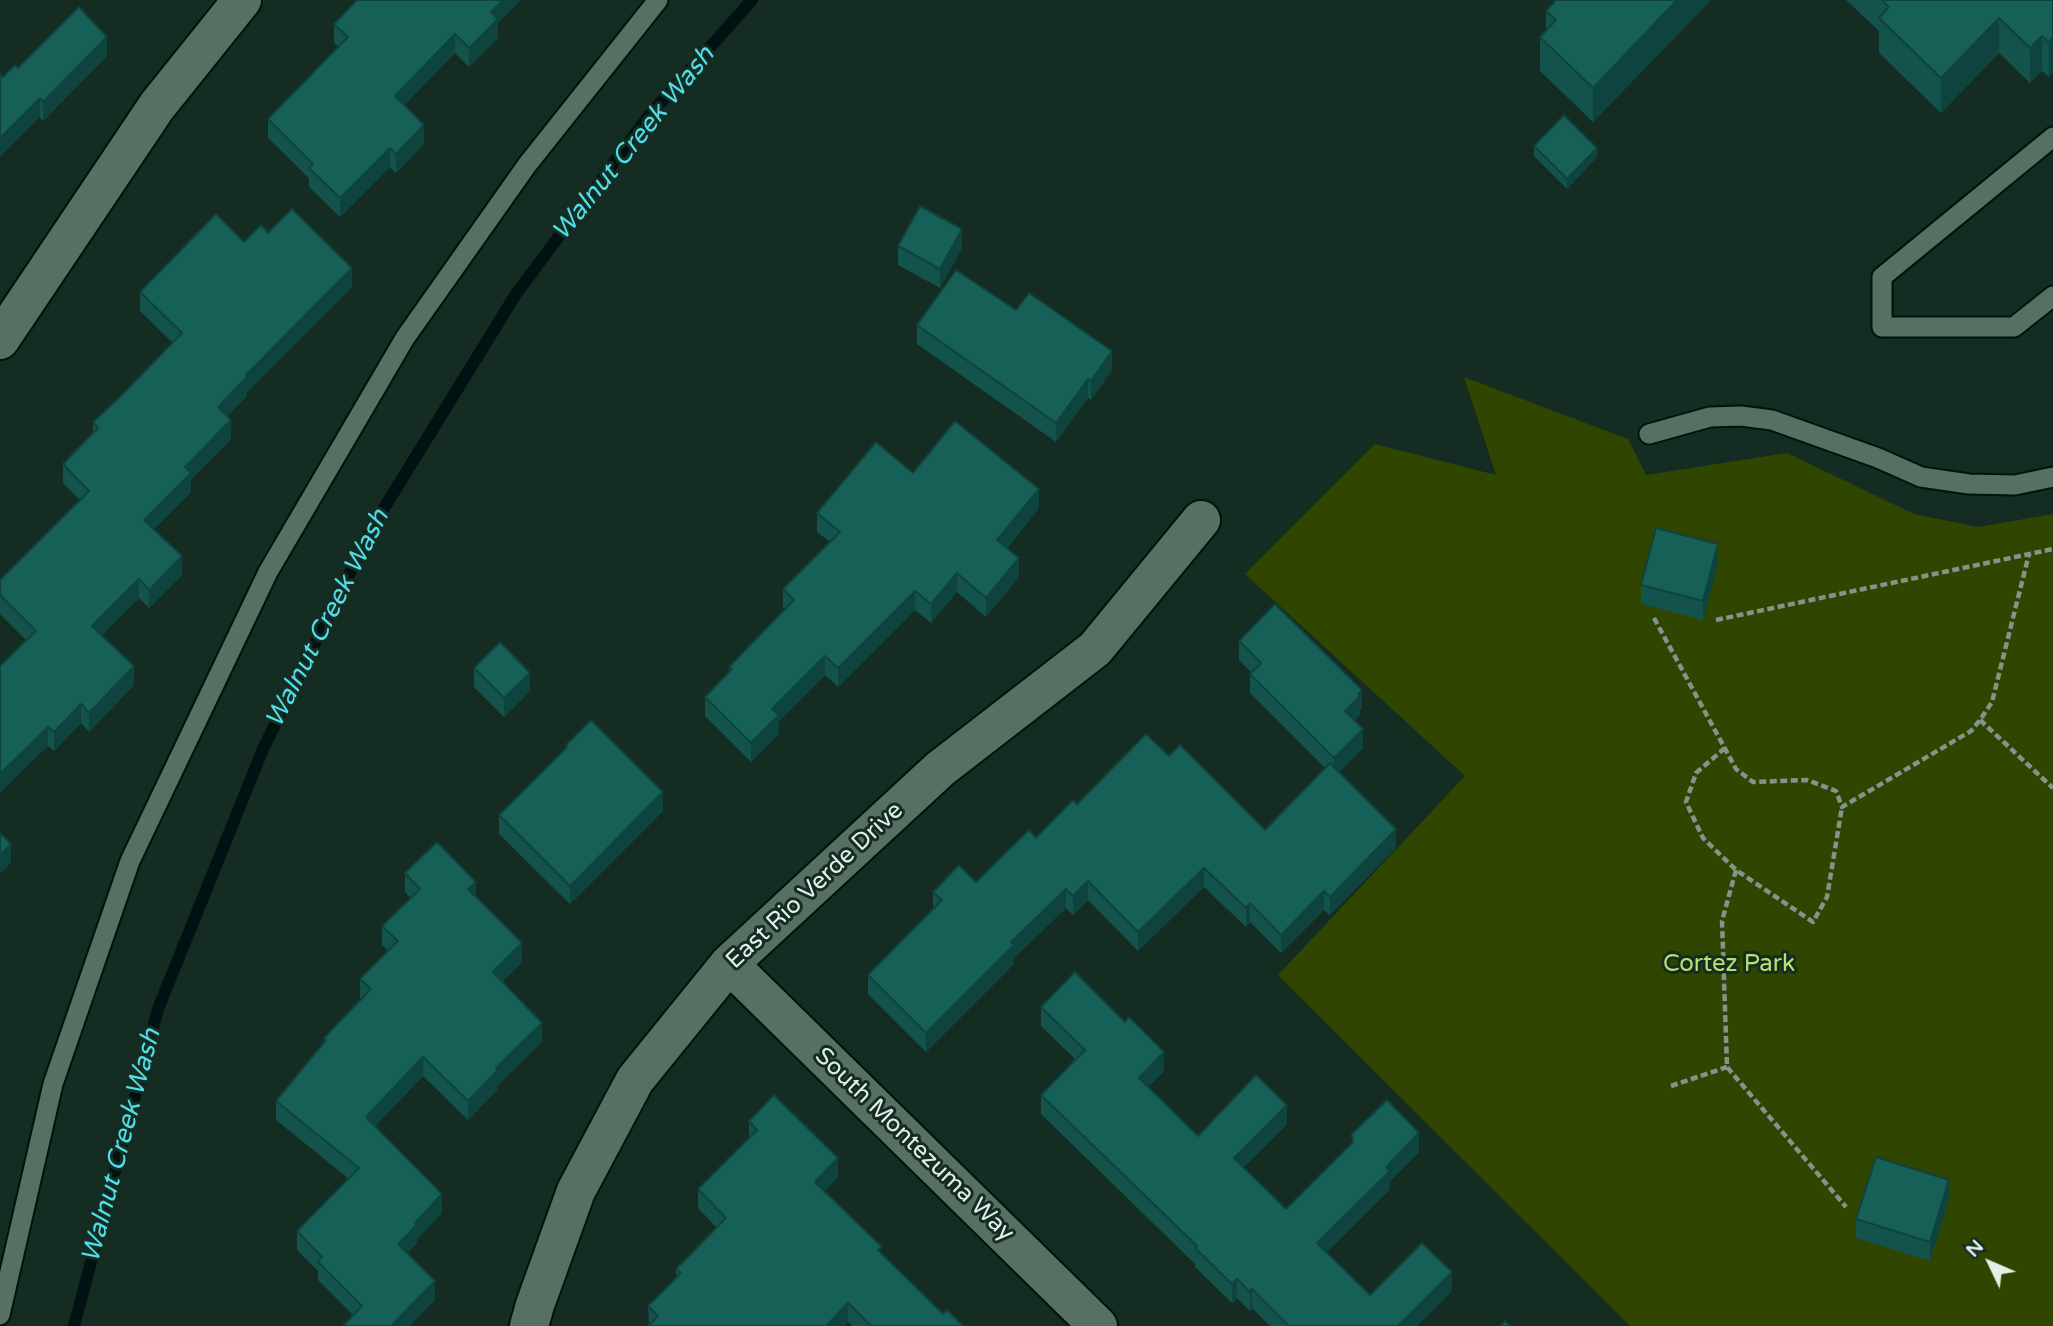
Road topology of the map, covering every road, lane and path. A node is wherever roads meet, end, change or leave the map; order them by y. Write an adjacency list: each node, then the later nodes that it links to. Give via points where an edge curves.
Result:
1 (242, 0): 5 (street, via 156,106)
2 (658, 0): 22 (lane, via 527,165 405,338 268,572 126,874 52,1084)
3 (2053, 137): 4 (lane, via 1882,277 1882,327 2014,327)
4 (2053, 296)
5 (0, 340)
6 (1649, 434): 7 (lane, via 1710,418 1741,416 1772,420 1921,477 2015,485)
7 (2053, 477)
8 (1201, 520): 18 (street, East Rio Verde Drive, via 1095,649 940,769)
9 (2053, 549): 10 (path)
10 (2029, 554): 12 (path); 13 (path, via 1992,702)
11 (1654, 618): 14 (path)
12 (1716, 620)
13 (1979, 720): 15 (path); 16 (path, via 1972,730)
14 (1725, 748): 16 (path, via 1737,769 1753,782 1807,780 1836,791); 17 (path, via 1696,773 1686,802 1703,838)
15 (2053, 788)
16 (1842, 807): 17 (path, via 1827,898 1813,922)
17 (1736, 870): 19 (path, via 1722,921)
18 (729, 964): 23 (street, East Rio Verde Drive, via 635,1080 576,1191); 24 (street, South Montezuma Way)
19 (1727, 1067): 20 (path); 21 (path)
20 (1671, 1086)
21 (1846, 1207)
22 (0, 1315)
23 (529, 1326)
24 (1098, 1326)

